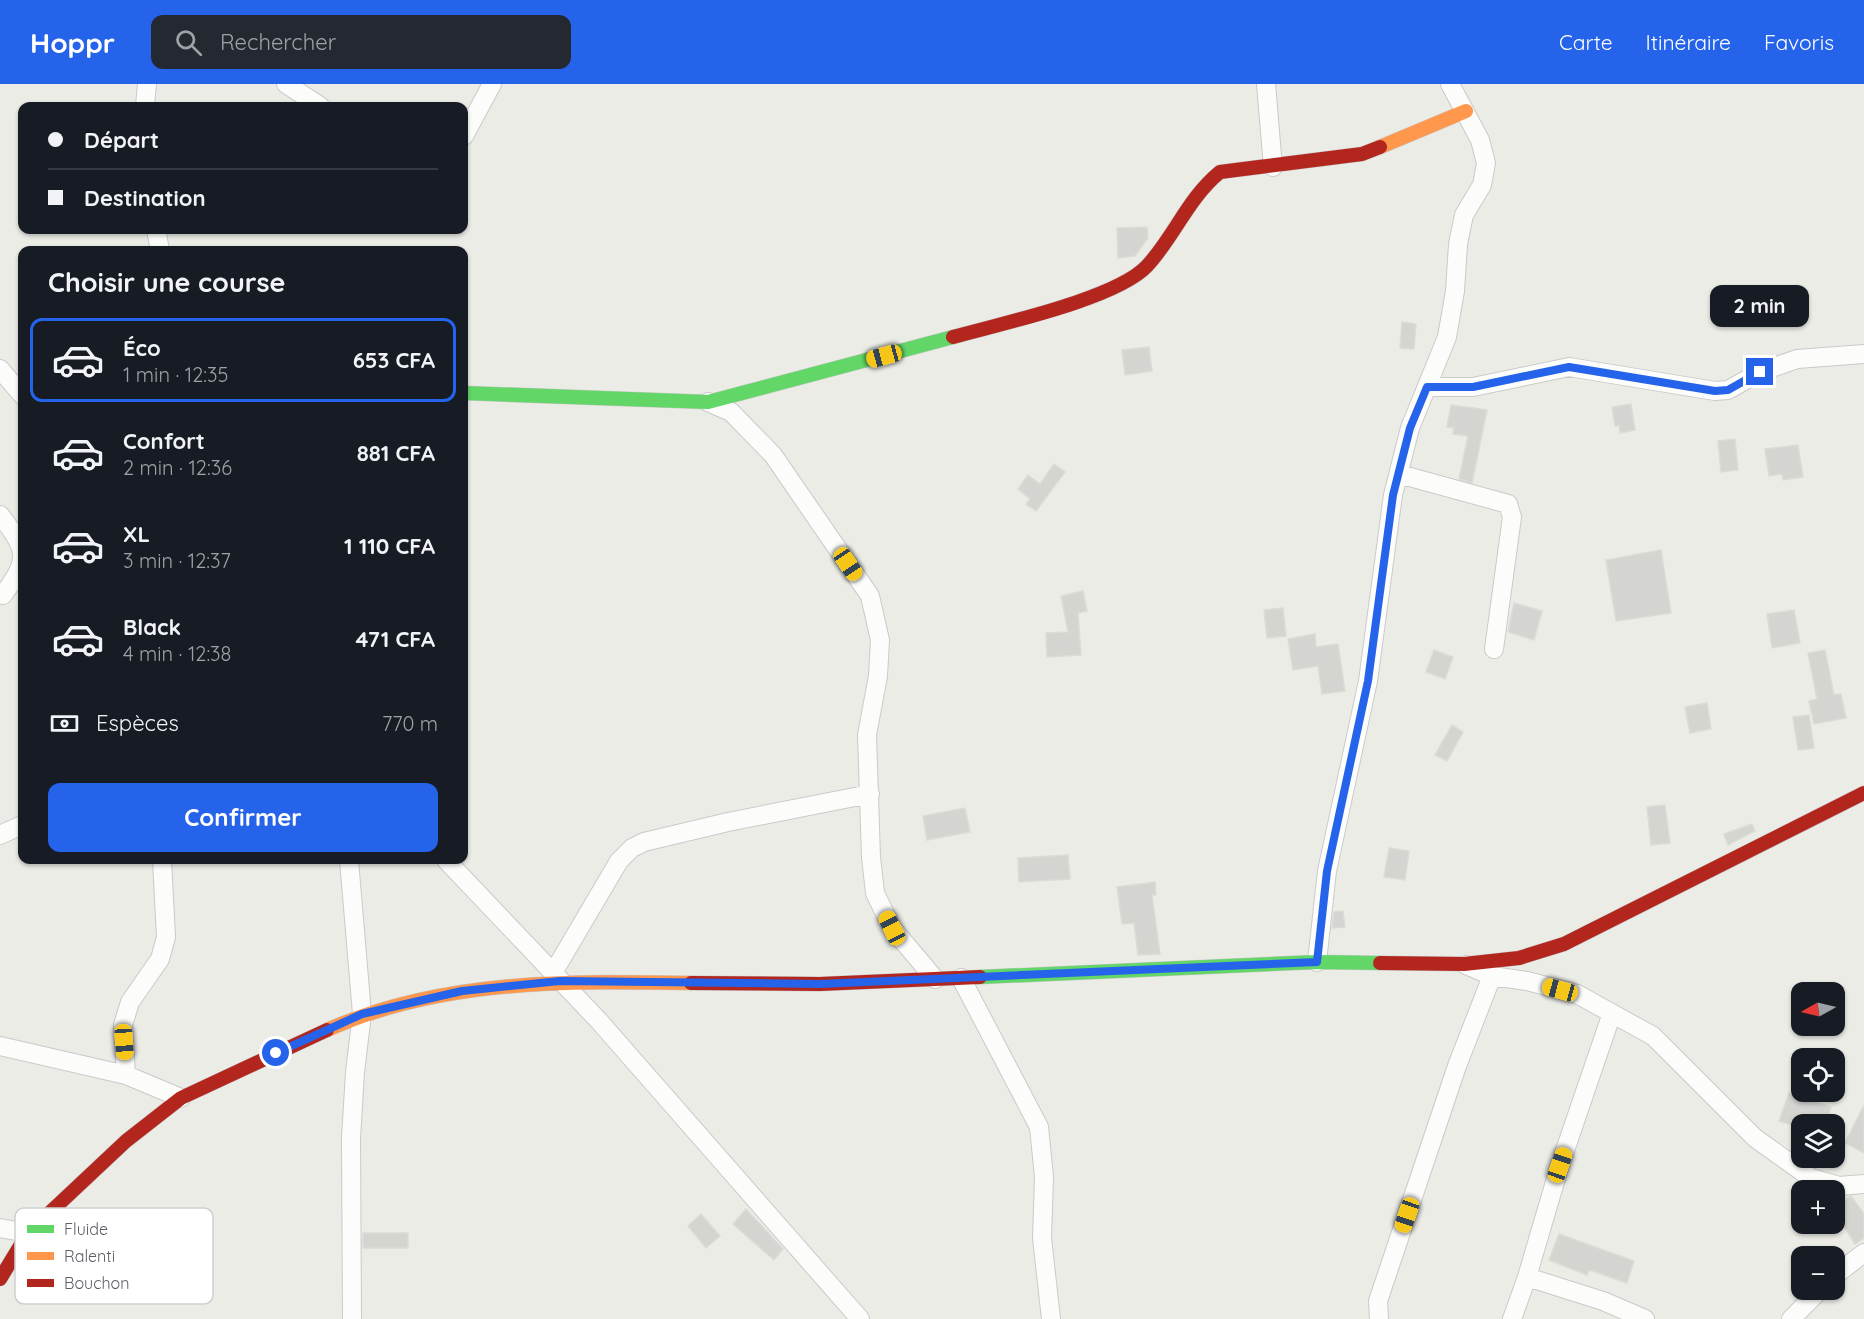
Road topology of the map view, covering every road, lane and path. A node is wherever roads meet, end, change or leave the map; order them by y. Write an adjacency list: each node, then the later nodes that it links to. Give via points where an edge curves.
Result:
1 (147, 84): 6 (street)
2 (286, 84): 7 (street)
3 (492, 84): 9 (street)
4 (1266, 84): 10 (street)
5 (1450, 84): 8 (street)
6 (145, 102)
7 (314, 102)
8 (1466, 111): 10 (street, via 1362,154); 13 (street, via 1486,163 1482,185 1464,215 1447,337)
9 (468, 129)
10 (1273, 167): 18 (street, via 1220,172 1202,187 1146,267 1115,287 1038,314)
11 (1864, 354): 13 (street, via 1797,359 1760,372 1728,390 1715,391 1569,367 1473,387)
12 (0, 369): 14 (street)
13 (1427, 387): 19 (street, via 1410,428)
14 (18, 389)
15 (0, 391): 16 (street)
16 (18, 393)
17 (468, 393): 18 (street)
18 (708, 402): 26 (street, via 731,412 773,455 870,596 880,640 867,735)
19 (1399, 474): 24 (street, via 1508,504 1512,517); 32 (street, via 1368,681 1327,871)
20 (0, 515): 21 (street)
21 (18, 541)
22 (18, 574): 23 (street)
23 (3, 595)
24 (1494, 649)
25 (1864, 793): 33 (street, via 1564,944 1519,958)
26 (870, 794): 35 (street, via 728,822 632,848 619,861); 37 (street, via 875,893 892,928)
27 (18, 827): 28 (street)
28 (0, 835)
29 (162, 864): 41 (street, via 166,937 160,959 130,1002 123,1025)
30 (349, 864): 39 (street)
31 (450, 864): 35 (street)
32 (1317, 962): 33 (street); 36 (street)
33 (1464, 964): 34 (street)
34 (1492, 976): 38 (street, via 1577,994); 56 (street, via 1457,1066 1378,1301)
35 (557, 977): 37 (street, via 820,984); 39 (street, via 462,991); 54 (street)
36 (961, 978): 37 (street); 55 (street, via 1039,1126 1044,1177 1042,1238)
37 (935, 979)
38 (1612, 1013): 43 (street, via 1653,1036 1755,1138 1812,1178 1839,1186); 50 (street)
39 (362, 1014): 42 (street); 53 (street, via 351,1138)
40 (0, 1046): 41 (street)
41 (126, 1075): 42 (street)
42 (181, 1098): 44 (street, via 126,1141)
43 (1864, 1184)
44 (55, 1208)
45 (0, 1228): 46 (street)
46 (15, 1231)
47 (1864, 1253): 49 (street)
48 (15, 1254): 51 (street)
49 (1845, 1268)
50 (1527, 1277): 57 (street); 58 (street)
51 (0, 1279)
52 (1810, 1300): 59 (street)
53 (352, 1319)
54 (860, 1319)
55 (1051, 1319)
56 (1379, 1319)
57 (1512, 1319)
58 (1645, 1319)
59 (1791, 1319)

